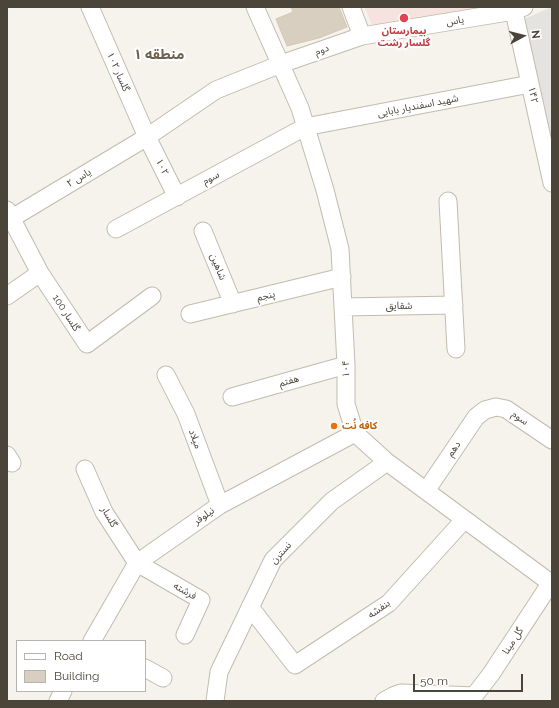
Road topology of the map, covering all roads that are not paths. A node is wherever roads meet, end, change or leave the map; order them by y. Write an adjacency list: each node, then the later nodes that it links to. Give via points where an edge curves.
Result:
1 (90, 7): 9 (street, گلسار ۱۰۲)
2 (255, 7): 6 (street, ۱۰۴)
3 (351, 7): 5 (street)
4 (517, 8): 5 (street, یاس); 7 (street, ۱۴۲)
5 (362, 36): 6 (street, دوم)
6 (281, 64): 8 (street, ۱۰۴, via 300,108); 9 (street, دوم, via 216,90)
7 (530, 84): 8 (street, شهید اسفندیار بابایی); 10 (street, ۱۴۲)
8 (305, 127): 11 (street, سوم); 17 (street, ۱۰۴, via 340,248)
9 (147, 137): 11 (street, ۱۰۲); 13 (street, یاس ۲)
10 (552, 182)
11 (177, 197): 14 (street, سوم)
12 (448, 201): 21 (street)
13 (8, 217): 16 (street, گلسار 100)
14 (116, 229)
15 (203, 231): 20 (street, شاهین)
16 (40, 273): 18 (street); 19 (street, گلسار 100, via 87,344)
17 (342, 278): 20 (street, پنجم); 22 (street, ۱۰۴)
18 (7, 296)
19 (152, 296)
20 (233, 304): 23 (street, پنجم)
21 (454, 305): 22 (street, شقایق); 24 (street)
22 (344, 307): 25 (street, ۱۰۴)
23 (190, 314)
24 (456, 349)
25 (346, 365): 27 (street, هفتم); 29 (street, ۱۰۴, via 346,404)
26 (166, 375): 34 (street, میلاد, via 186,414)
27 (232, 397)
28 (485, 410): 30 (street, سوم, via 496,406 506,409); 33 (street, دهم, via 476,417)
29 (355, 433): 31 (street); 34 (street, نیلوفر)
30 (552, 440)
31 (387, 462): 33 (street); 38 (street, نسترن, via 332,501 273,560)
32 (85, 469): 36 (street, گلسار, via 104,512)
33 (426, 491): 35 (street)
34 (220, 505): 36 (street, نیلوفر)
35 (464, 520): 37 (street); 38 (street, بنفشه, via 389,603 295,665)
36 (137, 563): 39 (street, فرشته, via 201,600); 40 (street, نیلوفر)
37 (551, 583): 44 (street, گل مینا)
38 (250, 607): 46 (street, نسترن, via 219,672)
39 (185, 635)
40 (94, 640)
41 (146, 669): 42 (street)
42 (163, 678)
43 (62, 692): 45 (street)
44 (474, 698): 47 (street, via 401,693)
45 (58, 701)
46 (215, 701)
47 (384, 701)

